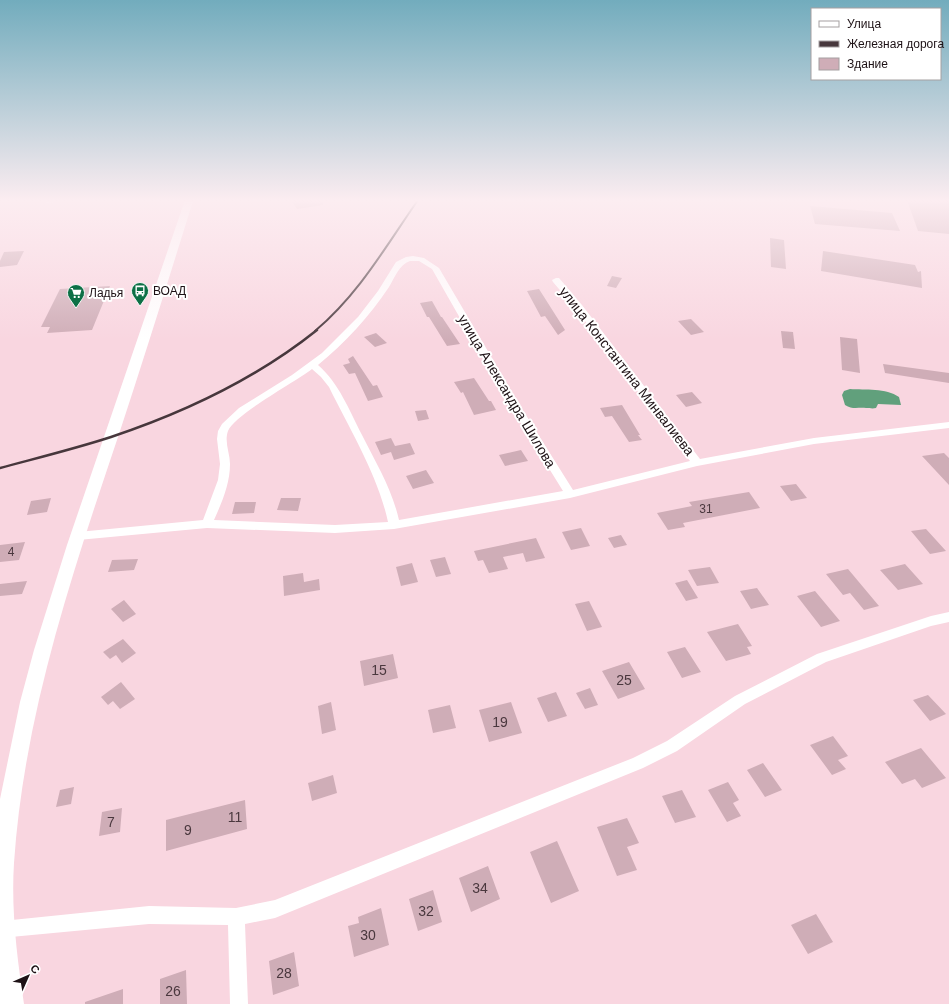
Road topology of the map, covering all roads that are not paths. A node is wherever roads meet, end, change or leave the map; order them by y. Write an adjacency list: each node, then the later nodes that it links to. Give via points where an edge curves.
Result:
1 (174, 247): 9 (main road)
2 (556, 280): 5 (street, улица Константина Минвалиева)
3 (312, 365): 6 (street, улица Александра Шилова, via 348,334 367,312 399,264 408,259 419,258 430,263); 7 (street, улица Александра Шилова, via 242,411 229,421 223,430 223,485); 8 (street, via 324,375 336,394 378,476 389,501)
4 (949, 425): 5 (street, via 814,442)
5 (697, 463): 6 (street)
6 (570, 494): 8 (street)
7 (207, 524): 8 (street, via 336,529); 9 (street)
8 (394, 525)
9 (78, 536): 12 (main road, via 40,665 11,793 3,864)
10 (949, 617): 11 (street, via 822,658 740,700 672,746 638,763 275,909)
11 (236, 917): 12 (street, via 149,915); 14 (street)
12 (2, 930): 13 (main road)
13 (11, 1004)
14 (239, 1004)

